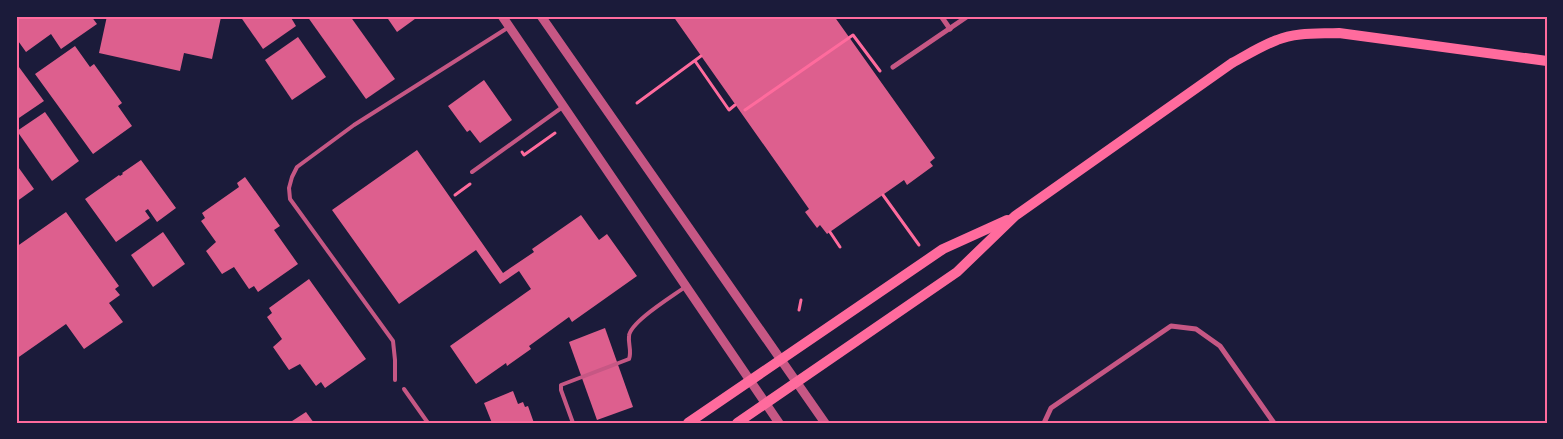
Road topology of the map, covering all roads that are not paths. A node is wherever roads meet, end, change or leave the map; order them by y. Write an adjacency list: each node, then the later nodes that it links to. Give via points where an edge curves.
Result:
1 (502, 16): 5 (street)
2 (541, 16): 13 (street)
3 (941, 16): 6 (street)
4 (968, 16): 6 (street)
5 (509, 27): 9 (street); 14 (lane, via 354,125 297,167 292,177 290,199 393,341)
6 (950, 29): 8 (street)
7 (1547, 61): 11 (main road, via 1339,33 1279,39 1232,63)
8 (893, 67)
9 (564, 106): 10 (lane); 12 (street)
10 (472, 172)
11 (1015, 216): 13 (main road, via 942,249); 16 (main road, via 957,272)
12 (687, 286): 15 (street); 20 (lane, via 634,324 629,335 629,359 561,385)
13 (781, 360): 15 (main road); 16 (street)
14 (395, 380)
15 (750, 380): 18 (street); 21 (main road)
16 (796, 383): 18 (main road); 24 (street)
17 (404, 389): 19 (lane)
18 (766, 404): 22 (main road); 23 (street)
19 (428, 423)
20 (573, 423)
21 (688, 423)
22 (737, 423)
23 (779, 423)
24 (825, 423)
25 (1044, 423): 26 (street, via 1051,408 1171,326 1196,329 1220,346)
26 (1274, 423)

